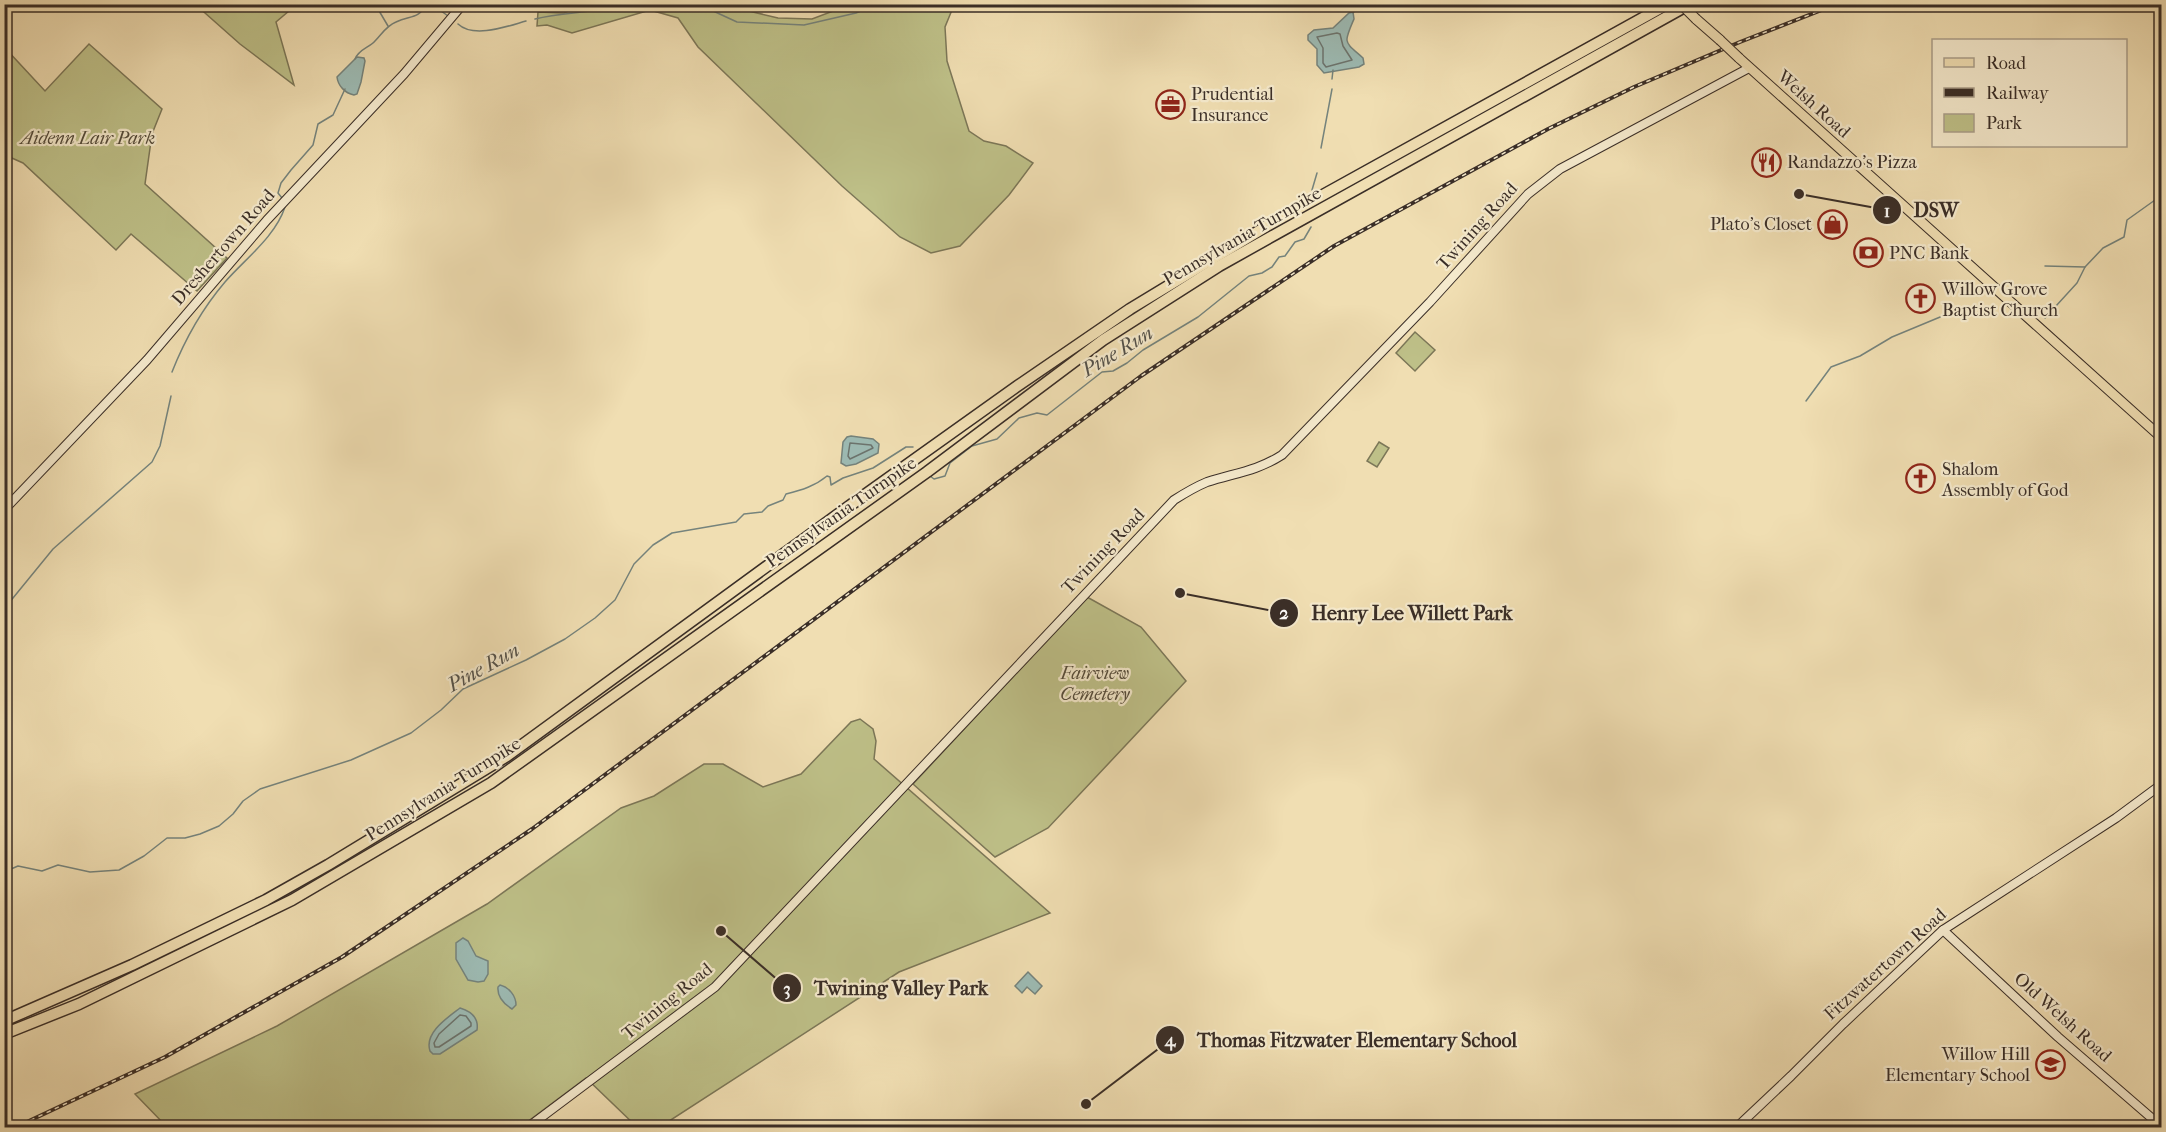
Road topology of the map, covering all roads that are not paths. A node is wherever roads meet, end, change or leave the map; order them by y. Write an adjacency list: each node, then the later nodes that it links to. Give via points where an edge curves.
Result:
1 (464, 4): 7 (street, Dreshertown Road, via 267,220 147,360)
2 (1668, 4): 10 (highway, Pennsylvania Turnpike, via 1268,226 1130,309 859,499 507,756 266,900)
3 (1681, 4): 5 (main road, Welsh Road, bridge)
4 (1690, 4): 11 (highway, Pennsylvania Turnpike, via 1219,266 1103,340 927,472 491,783 292,900 79,1004)
5 (1749, 68): 6 (main road, Welsh Road); 13 (street, Twining Road, via 1560,169 1538,185 1282,455 1266,465 1200,486 1174,500 715,987)
6 (2161, 438)
7 (4, 510)
8 (2162, 784): 9 (street, Fitzwatertown Road)
9 (1943, 930): 12 (street, Old Welsh Road); 14 (street, Fitzwatertown Road)
10 (4, 1021)
11 (4, 1034)
12 (2162, 1127)
13 (528, 1128)
14 (1736, 1128)

